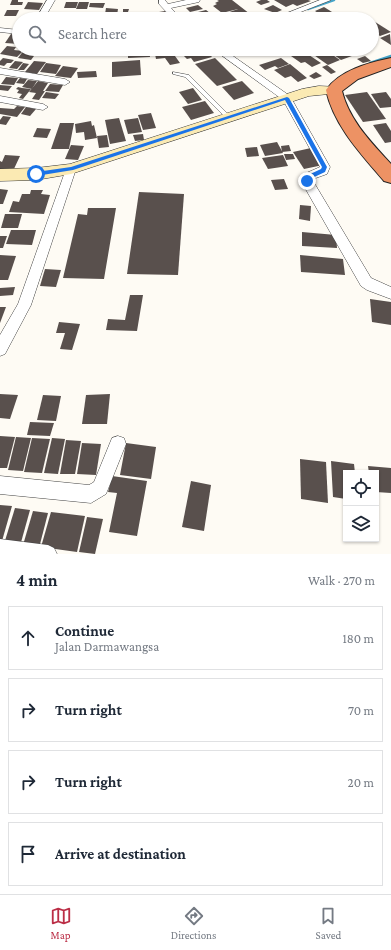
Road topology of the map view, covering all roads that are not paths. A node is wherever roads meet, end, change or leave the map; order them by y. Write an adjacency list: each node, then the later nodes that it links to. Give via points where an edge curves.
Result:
1 (51, 0): 5 (street)
2 (196, 0): 4 (street)
3 (327, 0): 7 (street)
4 (164, 4): 6 (street)
5 (44, 12)
6 (171, 12)
7 (295, 12)
8 (0, 30): 9 (street)
9 (12, 31)
10 (226, 56): 16 (street)
11 (391, 62): 15 (highway, via 348,78)
12 (1, 73): 14 (street)
13 (176, 73): 19 (lane, via 187,76)
14 (65, 82)
15 (334, 90): 16 (main road, via 319,90); 22 (highway, via 340,111)
16 (287, 98): 19 (main road); 23 (street, via 325,167 323,171 308,177 307,181 366,282)
17 (0, 99): 18 (street)
18 (43, 107)
19 (228, 117): 20 (main road)
20 (71, 168): 21 (main road, via 36,174); 24 (street, via 24,305)
21 (0, 175)
22 (391, 176)
23 (391, 293)
24 (0, 349)
25 (118, 444): 26 (street, via 100,488 91,494)
26 (0, 485)
27 (0, 548): 28 (street)
28 (48, 554)

